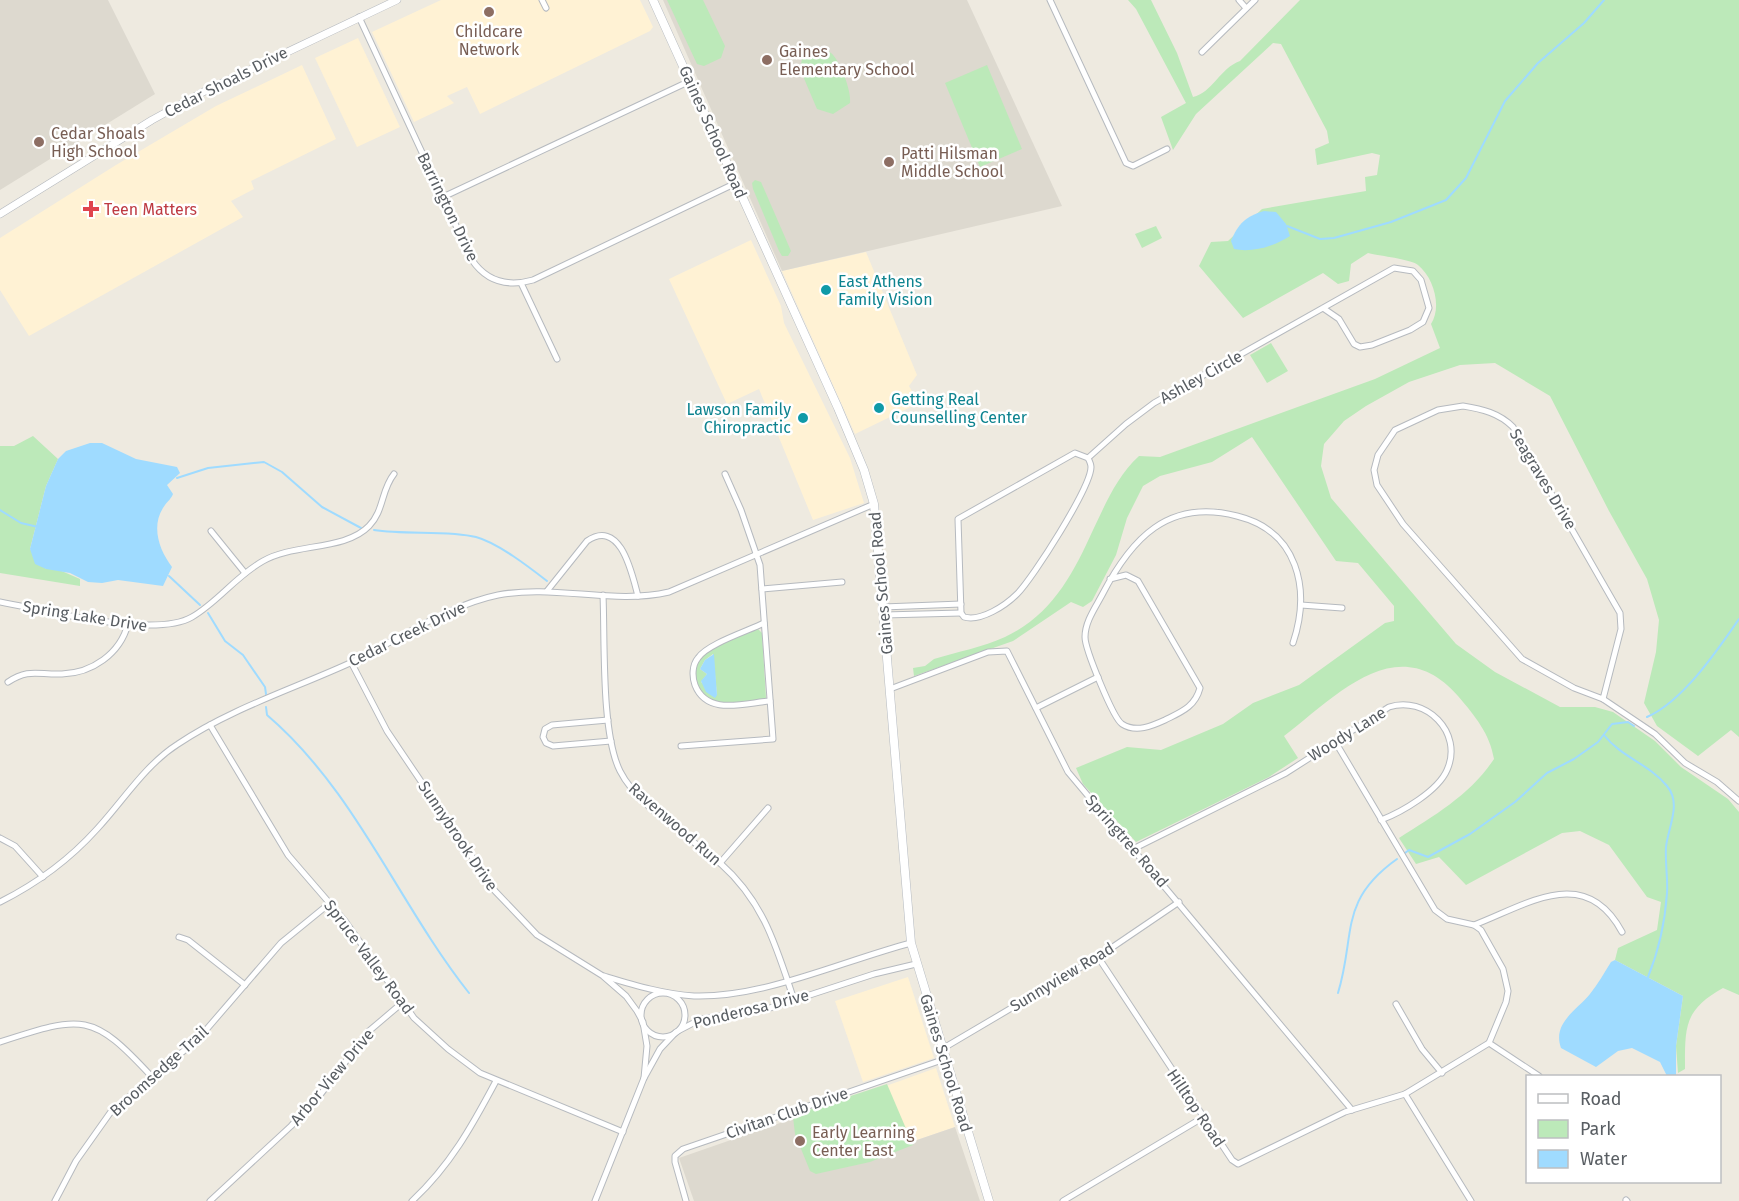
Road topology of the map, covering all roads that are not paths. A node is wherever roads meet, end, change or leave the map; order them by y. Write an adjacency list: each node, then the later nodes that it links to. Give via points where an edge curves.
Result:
1 (397, 0): 9 (street, Cedar Shoals Drive)
2 (542, 0): 7 (street)
3 (653, 0): 11 (main road, Gaines School Road)
4 (1050, 0): 12 (street, via 1126,163 1133,166)
5 (1239, 0): 8 (street)
6 (1255, 0): 8 (street)
7 (546, 8)
8 (1246, 8): 10 (street)
9 (359, 17): 14 (street, Barrington Drive); 15 (street, Cedar Shoals Drive, via 152,120)
10 (1202, 52)
11 (690, 81): 13 (main road, Gaines School Road); 14 (street)
12 (1167, 149)
13 (736, 183): 16 (street); 22 (main road, Gaines School Road, via 856,450)
14 (443, 197): 16 (street, Barrington Drive, via 477,267 498,281)
15 (0, 214)
16 (521, 283): 18 (street)
17 (1323, 308): 17 (street, Ashley Circle, via 1394,268 1413,271 1421,280 1429,308 1423,322 1410,330 1360,347 1339,319); 19 (street, Ashley Circle, via 1155,403)
18 (557, 359)
19 (1088, 458): 33 (street, via 1075,453 958,519); 37 (street, via 1091,468 1078,499 1029,581 1001,608 973,618)
20 (394, 474): 25 (street, Spring Lake Drive, via 378,514 361,533 341,542 278,554)
21 (725, 474): 24 (street)
22 (874, 504): 24 (street, Cedar Creek Drive); 36 (main road, Gaines School Road)
23 (211, 531): 25 (street)
24 (758, 553): 28 (street); 31 (street, Cedar Creek Drive, via 680,589)
25 (244, 573): 39 (street, Spring Lake Drive, via 207,606 180,623 158,627)
26 (1110, 579): 34 (street, via 1126,553 1165,520 1191,513 1232,514 1264,526 1291,552 1298,573); 42 (street, via 1085,635); 42 (street, via 1126,575 1138,580 1200,688 1188,708 1153,726 1130,728 1119,722)
27 (842, 582): 28 (street)
28 (762, 589): 38 (street)
29 (547, 591): 30 (street, Cedar Creek Drive); 31 (street, via 587,541 604,536 624,551); 41 (street, Cedar Creek Drive, via 499,595 473,602)
30 (603, 595): 31 (street, Cedar Creek Drive); 48 (street, Ravenwood Run)
31 (638, 596)
32 (0, 602): 39 (street, Spring Lake Drive)
33 (961, 604): 36 (street); 37 (street)
34 (1300, 605): 35 (street); 40 (street)
35 (1342, 608)
36 (884, 611): 37 (street); 44 (main road, Gaines School Road)
37 (961, 613)
38 (764, 623): 46 (street); 46 (street, via 707,650 693,669 694,681 705,700 717,706)
39 (128, 624): 43 (street, via 116,648 93,666 62,674 25,672)
40 (1293, 643)
41 (351, 662): 49 (street, Cedar Creek Drive); 69 (street, Sunnybrook Drive, via 387,731 495,891 537,935)
42 (1098, 677): 47 (street)
43 (8, 682)
44 (891, 689): 47 (street, Springtree Road, via 988,651 1000,650 1010,654); 66 (main road, Gaines School Road)
45 (1603, 699): 45 (street, Seagraves Drive, via 1522,660 1403,524 1384,499 1374,470 1385,442 1395,430 1438,410 1463,406 1489,411 1505,418 1513,427 1620,613 1620,629); 53 (street, Seagraves Drive, via 1655,734 1685,763)
46 (770, 701): 52 (street, via 772,739)
47 (1036, 708): 57 (street, Springtree Road, via 1068,772)
48 (608, 720): 50 (street, Ravenwood Run); 50 (street, via 552,725 545,729 543,737 553,746)
49 (210, 725): 59 (street, Cedar Creek Drive, via 164,754 80,847); 62 (street, Spruce Valley Road, via 288,855)
50 (611, 741): 58 (street, Ravenwood Run, via 621,773 636,793)
51 (1336, 742): 55 (street); 55 (street, Woody Lane, via 1389,707 1402,703 1418,706 1444,726 1451,753 1448,770 1441,780); 57 (street, Woody Lane, via 1286,773)
52 (681, 746)
53 (1739, 801)
54 (768, 808): 58 (street)
55 (1381, 820): 63 (street, via 1435,910 1447,919)
56 (0, 838): 59 (street, via 15,846)
57 (1134, 849): 61 (street, Springtree Road)
58 (720, 863): 70 (street, Ravenwood Run, via 748,892 764,916)
59 (42, 877): 60 (street, Cedar Creek Drive)
60 (0, 902)
61 (1179, 902): 67 (street, Sunnyview Road); 88 (street, Springtree Road)
62 (330, 903): 71 (street, Broomsedge Trail, via 288,936); 74 (street, Spruce Valley Road)
63 (1474, 925): 64 (street, via 1530,900 1563,893 1599,904 1611,913); 79 (street, via 1499,959 1507,983 1504,1009)
64 (1622, 932)
65 (179, 937): 71 (street)
66 (911, 943): 68 (main road, Gaines School Road); 70 (street, Ponderosa Drive)
67 (1098, 957): 80 (street, Sunnyview Road); 89 (street, Hilltop Road)
68 (916, 963): 73 (street, Ponderosa Drive); 80 (main road, Gaines School Road)
69 (603, 976): 72 (street, Sunnybrook Drive); 76 (street, Sunnybrook Drive, via 626,996)
70 (788, 981): 72 (street, Ponderosa Drive, via 717,996); 73 (street, Ravenwood Run)
71 (245, 985): 84 (street, Broomsedge Trail, via 199,1038)
72 (667, 993): 76 (street, via 647,999 641,1012); 77 (street, via 683,1006 684,1020)
73 (794, 1000): 77 (street, Ponderosa Drive, via 701,1019)
74 (402, 1004): 86 (street, Spruce Valley Road, via 448,1050); 92 (street, Arbor View Drive, via 369,1031 298,1120)
75 (1396, 1004): 82 (street, via 1422,1049)
76 (642, 1022): 77 (street, via 656,1035 663,1037); 85 (street, Ponderosa Drive, via 647,1046)
77 (676, 1032): 85 (street, Ponderosa Drive, via 660,1049)
78 (0, 1042): 84 (street, via 62,1024 93,1026 121,1044)
79 (1489, 1043): 82 (street, Hilltop Road); 83 (street)
80 (942, 1049): 81 (main road, Gaines School Road)
81 (945, 1059): 95 (street, Civitan Club Drive, via 683,1149 675,1156 675,1162); 96 (main road, Gaines School Road)
82 (1442, 1073): 87 (street, Hilltop Road)
83 (1536, 1075)
84 (152, 1077): 91 (street, Broomsedge Trail, via 105,1120 76,1161)
85 (644, 1078): 90 (street, Ponderosa Drive)
86 (496, 1081): 90 (street, Spruce Valley Road); 93 (street, via 462,1144)
87 (1405, 1095): 88 (street, Hilltop Road); 98 (street)
88 (1352, 1110): 89 (street, Hilltop Road, via 1238,1164)
89 (1202, 1118): 97 (street)
90 (623, 1132): 94 (street, Ponderosa Drive)
91 (55, 1201)
92 (210, 1201)
93 (412, 1201)
94 (595, 1201)
95 (686, 1201)
96 (989, 1201)
97 (1062, 1201)
98 (1471, 1201)

